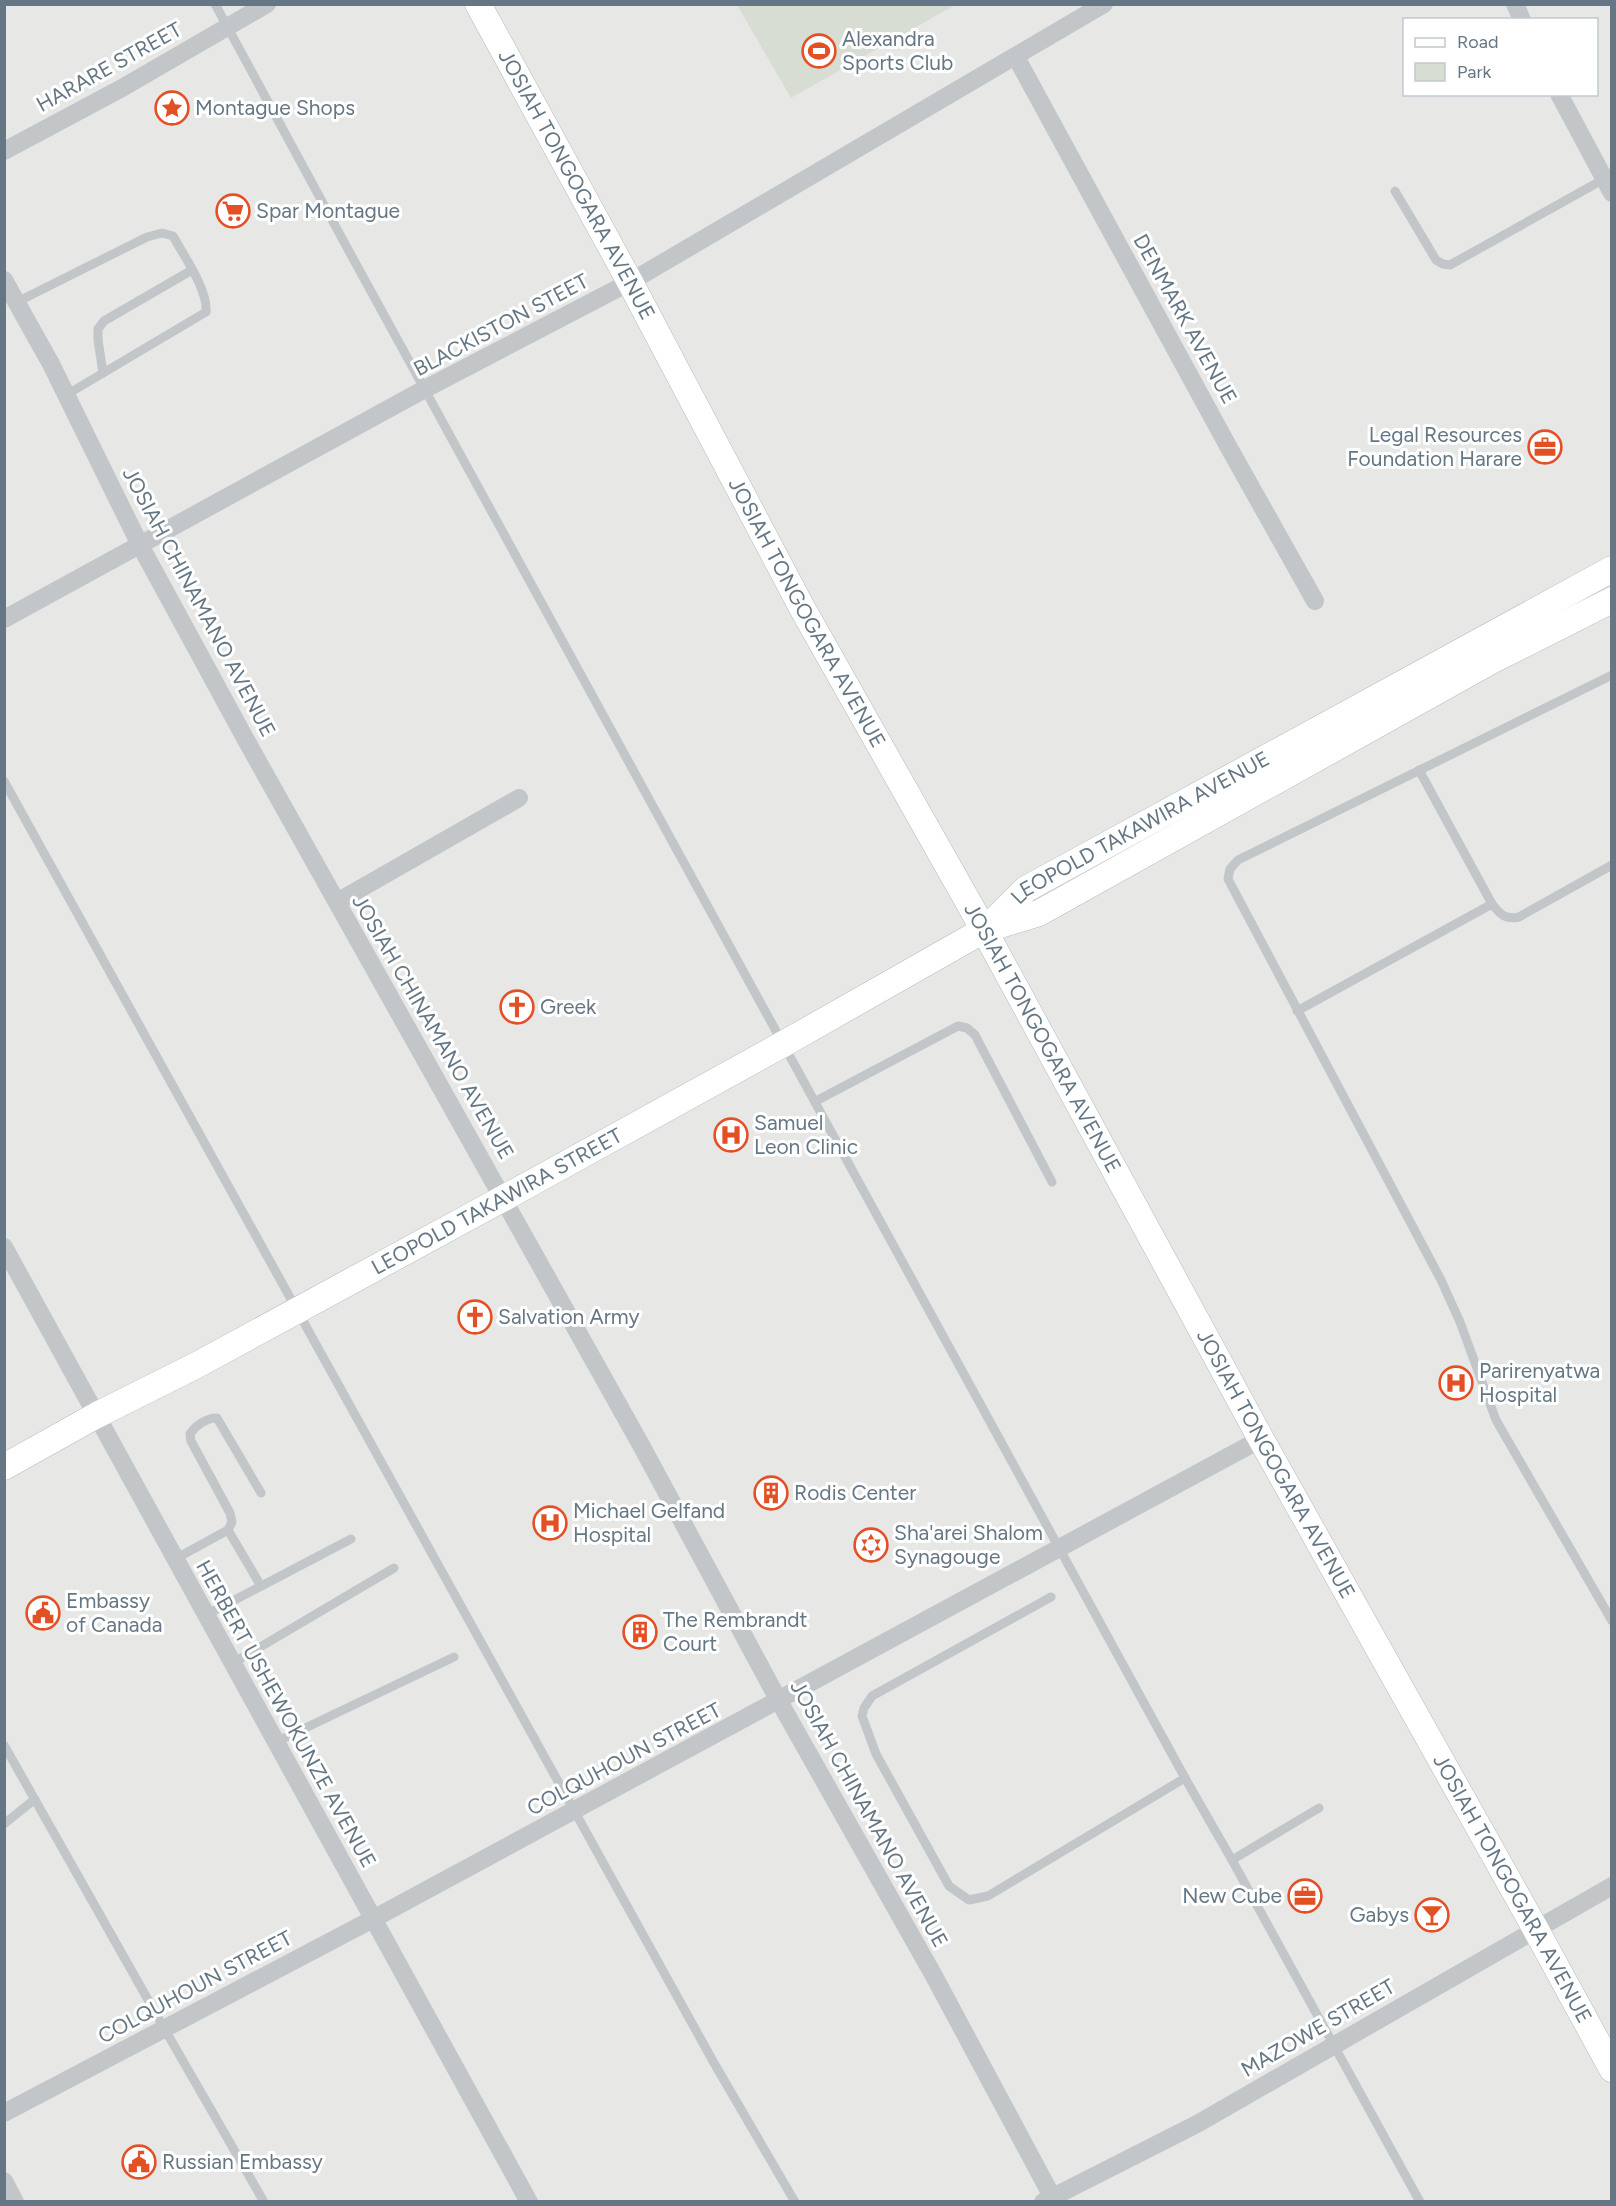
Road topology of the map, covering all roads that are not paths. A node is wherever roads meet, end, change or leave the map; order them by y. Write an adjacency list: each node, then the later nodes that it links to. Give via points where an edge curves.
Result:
1 (215, 4): 7 (lane)
2 (267, 4): 7 (street, HARARE STREET)
3 (478, 4): 15 (main road, JOSIAH TONGOGARA AVENUE)
4 (1104, 4): 8 (street, BLACKISTON STEET)
5 (1515, 4): 6 (street)
6 (1521, 18)
7 (227, 26): 10 (street, HARARE STREET); 18 (lane)
8 (1016, 57): 15 (street, BLACKISTON STEET); 23 (street, DENMARK AVENUE)
9 (1560, 96): 11 (street)
10 (4, 151)
11 (1608, 186): 12 (lane, via 1450,265 1436,260)
12 (1395, 191)
13 (192, 270): 16 (lane, via 173,236 162,233); 17 (lane, via 104,321 98,329); 17 (lane, via 207,303 206,312)
14 (4, 280): 16 (street, JOSIAH CHINAMANO AVENUE)
15 (630, 282): 18 (street, BLACKISTON STEET); 32 (main road, JOSIAH TONGOGARA AVENUE, via 801,606)
16 (16, 302): 19 (street, JOSIAH CHINAMANO AVENUE)
17 (104, 373): 19 (lane)
18 (423, 390): 20 (street, BLACKISTON STEET); 34 (lane)
19 (66, 395): 20 (street, JOSIAH CHINAMANO AVENUE)
20 (140, 545): 24 (street, BLACKISTON STEET); 30 (street, JOSIAH CHINAMANO AVENUE)
21 (1611, 568): 32 (main road, LEOPOLD TAKAWIRA AVENUE, via 1026,889)
22 (1611, 600): 32 (main road, LEOPOLD TAKAWIRA AVENUE, via 1493,660 1039,913)
23 (1316, 601)
24 (4, 619)
25 (1611, 675): 26 (lane)
26 (1419, 770): 31 (lane); 33 (lane, via 1238,860 1230,869 1232,889)
27 (4, 781): 39 (lane)
28 (519, 798): 30 (street)
29 (1611, 865): 31 (lane, via 1519,917 1502,916)
30 (337, 902): 37 (street, JOSIAH CHINAMANO AVENUE)
31 (1492, 904): 33 (lane)
32 (984, 930): 34 (main road, LEOPOLD TAKAWIRA STREET); 41 (main road, JOSIAH TONGOGARA AVENUE)
33 (1297, 1011): 52 (lane, via 1441,1280 1497,1420)
34 (785, 1044): 35 (lane); 37 (main road, LEOPOLD TAKAWIRA STREET)
35 (816, 1101): 36 (lane, via 958,1026 967,1028 975,1035); 46 (lane)
36 (1052, 1182)
37 (504, 1198): 39 (main road, LEOPOLD TAKAWIRA STREET); 55 (street, JOSIAH CHINAMANO AVENUE)
38 (4, 1247): 40 (street, HERBERT USHEWOKUNZE AVENUE)
39 (296, 1310): 40 (main road, LEOPOLD TAKAWIRA STREET); 61 (lane)
40 (97, 1415): 42 (main road, LEOPOLD TAKAWIRA STREET); 47 (street, HERBERT USHEWOKUNZE AVENUE)
41 (1261, 1439): 46 (street, COLQUHOUN STREET); 66 (main road, JOSIAH TONGOGARA AVENUE)
42 (4, 1467)
43 (261, 1493): 44 (lane, via 217,1418 194,1428 191,1441 230,1513)
44 (228, 1530): 47 (lane); 49 (lane)
45 (351, 1539): 49 (lane)
46 (1061, 1549): 55 (street, COLQUHOUN STREET); 58 (lane)
47 (176, 1559): 51 (street, HERBERT USHEWOKUNZE AVENUE)
48 (394, 1569): 54 (lane)
49 (261, 1586): 51 (lane)
50 (1051, 1597): 58 (lane, via 872,1696 864,1708 862,1716 876,1754 949,1886 969,1900 988,1896)
51 (206, 1615): 54 (street, HERBERT USHEWOKUNZE AVENUE)
52 (1611, 1621)
53 (454, 1657): 56 (lane)
54 (232, 1663): 56 (street, HERBERT USHEWOKUNZE AVENUE)
55 (779, 1701): 61 (street, COLQUHOUN STREET); 72 (street, JOSIAH CHINAMANO AVENUE, via 934,1976)
56 (276, 1742): 65 (street, HERBERT USHEWOKUNZE AVENUE)
57 (4, 1746): 59 (lane)
58 (1185, 1778): 63 (lane)
59 (35, 1799): 62 (lane); 67 (lane)
60 (1319, 1808): 63 (lane)
61 (575, 1810): 65 (street, COLQUHOUN STREET); 76 (lane)
62 (4, 1824)
63 (1232, 1860): 68 (lane)
64 (1611, 1886): 66 (street, MAZOWE STREET)
65 (373, 1919): 67 (street, COLQUHOUN STREET); 75 (street, HERBERT USHEWOKUNZE AVENUE)
66 (1535, 1929): 68 (street, MAZOWE STREET); 69 (main road, JOSIAH TONGOGARA AVENUE)
67 (164, 2028): 70 (street, COLQUHOUN STREET); 74 (lane)
68 (1334, 2046): 72 (street, MAZOWE STREET, via 1197,2124); 77 (lane)
69 (1611, 2069)
70 (4, 2113)
71 (4, 2181): 73 (street)
72 (1050, 2200)
73 (15, 2202)
74 (264, 2202)
75 (529, 2202)
76 (795, 2202)
77 (1420, 2202)

